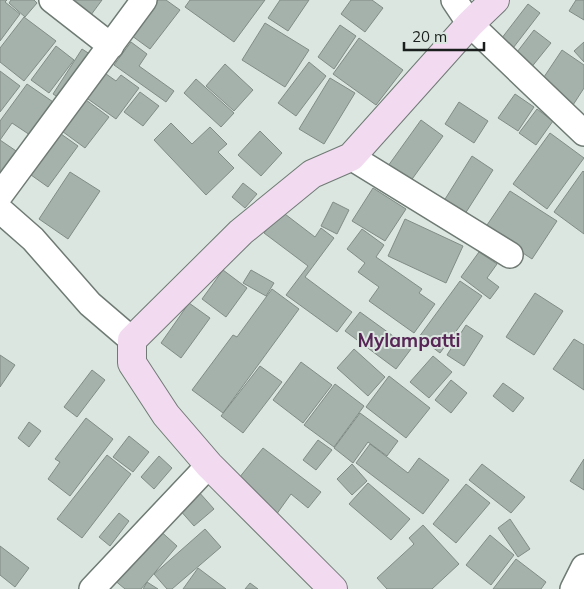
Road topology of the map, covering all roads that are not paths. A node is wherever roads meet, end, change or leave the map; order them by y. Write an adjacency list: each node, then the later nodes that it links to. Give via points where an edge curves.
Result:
1 (52, 0): 6 (street)
2 (144, 0): 6 (street)
3 (454, 0): 5 (street)
4 (495, 0): 5 (street)
5 (470, 24): 7 (street); 8 (street)
6 (111, 46): 9 (street)
7 (584, 133)
8 (351, 157): 11 (street); 12 (street, via 312,174 241,232)
9 (0, 195)
10 (0, 210): 12 (street, via 33,239 90,304)
11 (510, 255)
12 (132, 340): 13 (street, via 132,363 166,415)
13 (208, 465): 15 (street); 16 (street)
14 (584, 567): 17 (street)
15 (92, 589)
16 (334, 589)
17 (573, 589)

